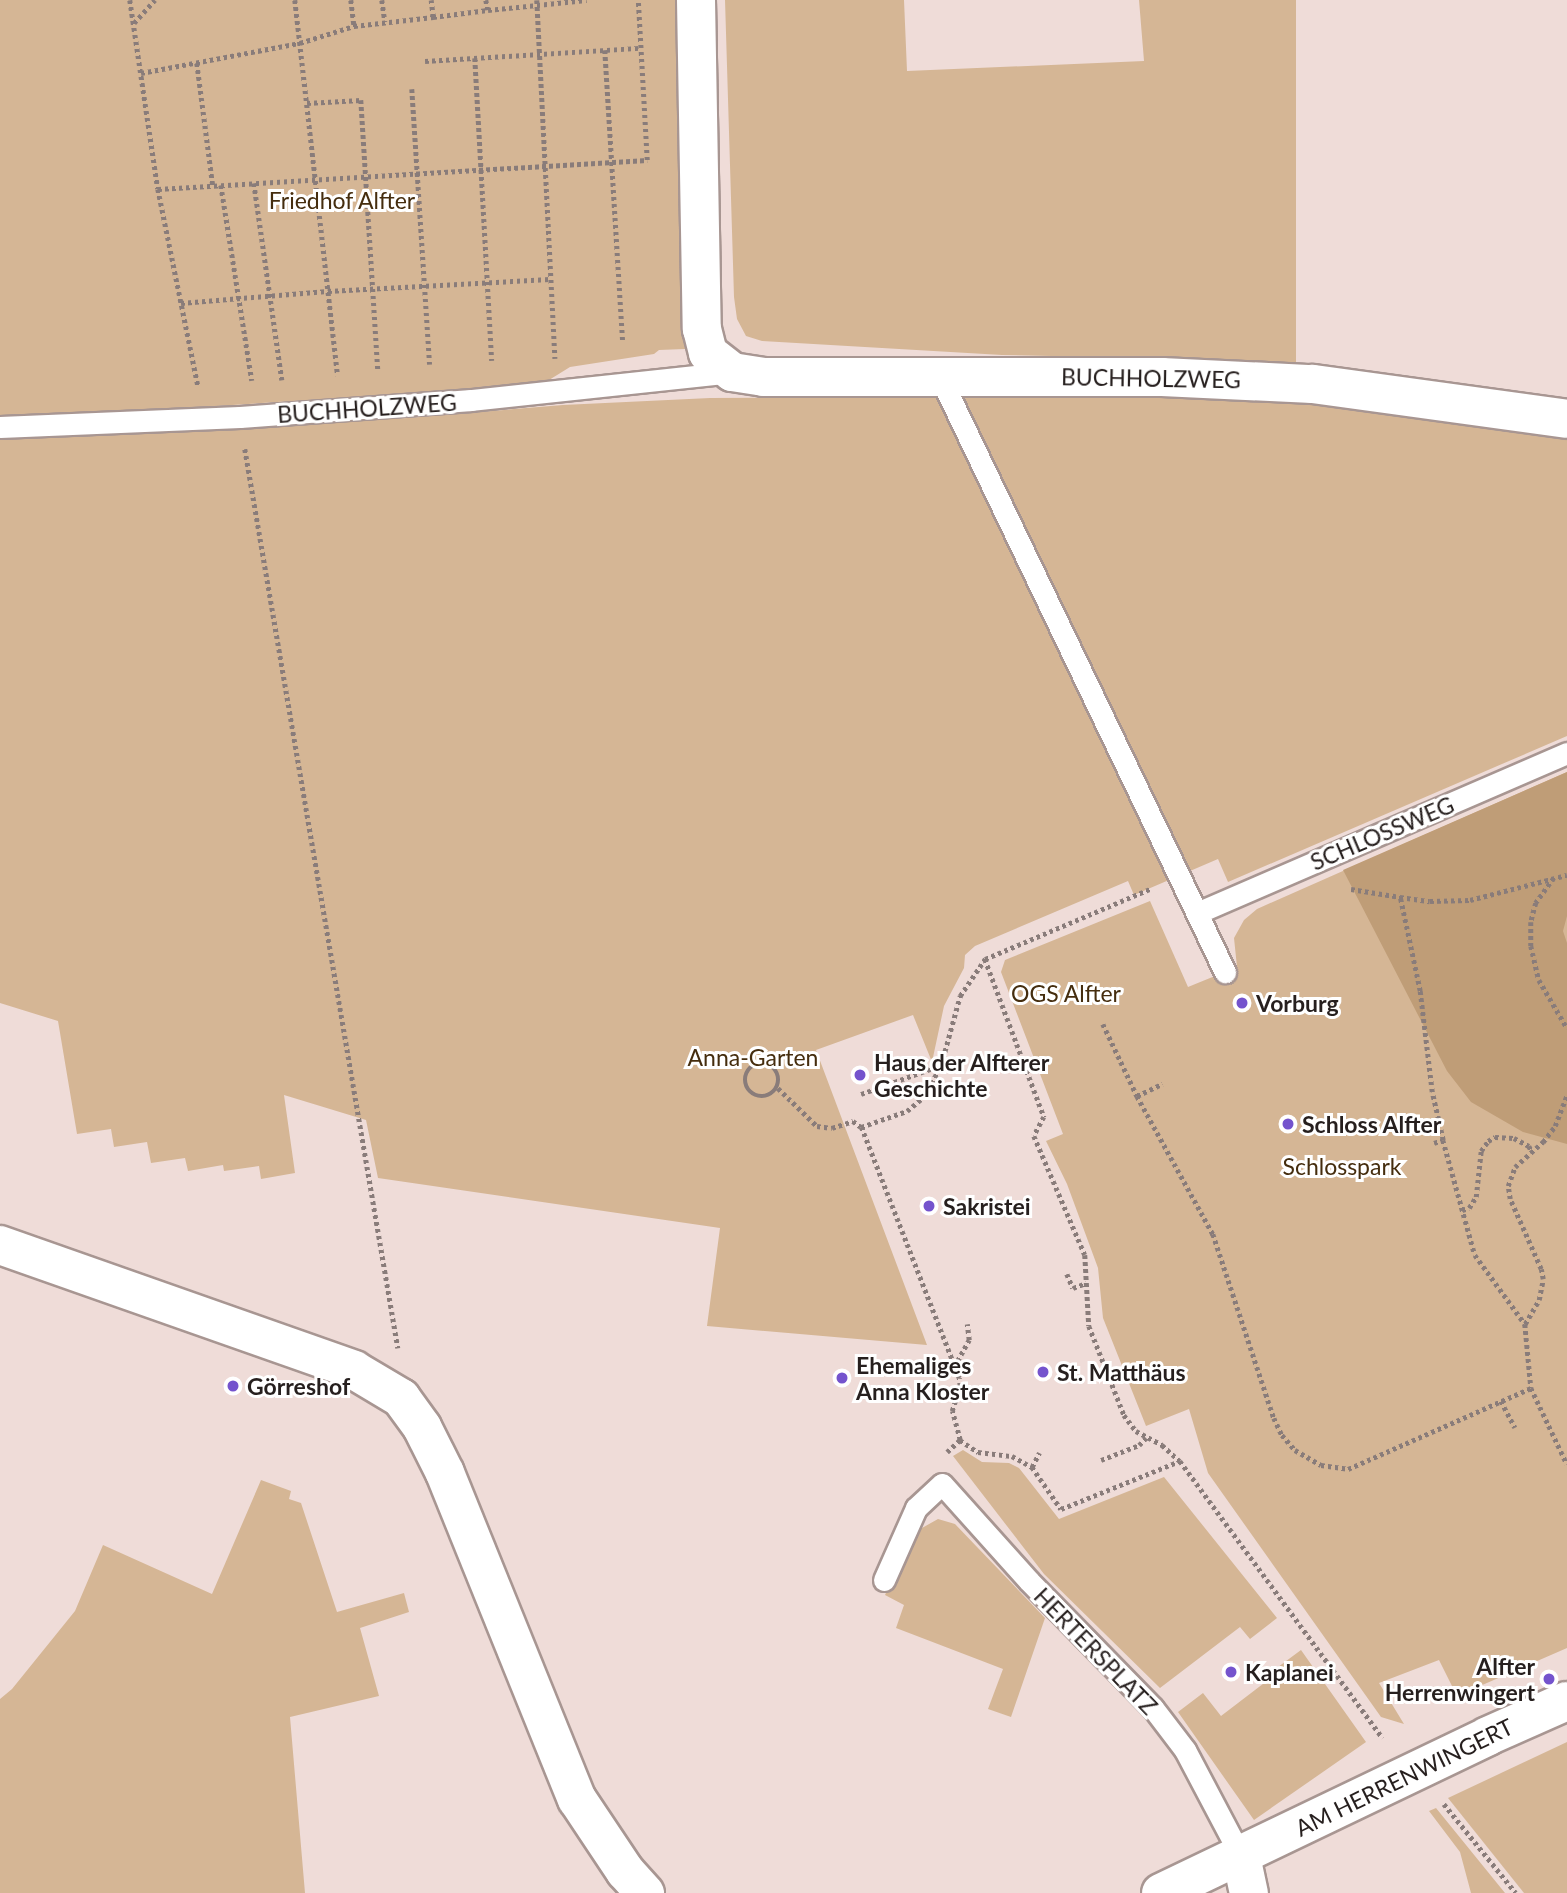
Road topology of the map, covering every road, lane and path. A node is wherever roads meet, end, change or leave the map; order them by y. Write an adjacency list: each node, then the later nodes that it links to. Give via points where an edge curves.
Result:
1 (130, 0): 15 (path)
2 (155, 0): 15 (path)
3 (295, 0): 17 (path)
4 (351, 0): 16 (path)
5 (382, 0): 14 (path)
6 (431, 0): 13 (path)
7 (486, 0): 12 (path)
8 (586, 0): 11 (path)
9 (638, 0): 18 (path)
10 (696, 0): 49 (street, via 702,329 708,353)
11 (537, 3): 12 (path); 20 (path)
12 (488, 10): 13 (path)
13 (433, 17): 14 (path)
14 (385, 22): 16 (path)
15 (133, 24): 24 (path)
16 (354, 26): 17 (path)
17 (300, 43): 23 (path); 26 (path)
18 (640, 48): 19 (path); 27 (path, via 647,160)
19 (605, 50): 20 (path); 27 (path)
20 (541, 53): 21 (path); 28 (path)
21 (475, 58): 22 (path); 29 (path)
22 (425, 61)
23 (197, 62): 24 (path); 35 (path)
24 (141, 73): 36 (path)
25 (412, 89): 30 (path)
26 (307, 103): 31 (path, via 361,100); 32 (path)
27 (612, 162): 28 (path); 45 (path)
28 (546, 166): 29 (path); 37 (path)
29 (480, 169): 30 (path); 38 (path)
30 (418, 173): 31 (path); 39 (path)
31 (366, 177): 32 (path); 40 (path)
32 (315, 179): 33 (path); 41 (path)
33 (254, 183): 34 (path); 42 (path)
34 (221, 185): 35 (path); 43 (path)
35 (213, 186): 36 (path)
36 (158, 189): 44 (path)
37 (550, 279): 38 (path); 54 (path)
38 (487, 283): 39 (path); 46 (path)
39 (425, 286): 40 (path); 47 (path)
40 (373, 289): 41 (path); 48 (path)
41 (328, 291): 42 (path); 55 (path)
42 (271, 296): 43 (path); 53 (path)
43 (240, 299): 44 (path); 51 (path)
44 (181, 303): 52 (path)
45 (623, 342)
46 (492, 361)
47 (430, 364)
48 (378, 369)
49 (732, 372): 50 (street, BUCHHOLZWEG, via 763,377); 54 (lane, BUCHHOLZWEG)
50 (940, 377): 57 (street, BUCHHOLZWEG, via 1162,377 1313,384); 65 (lane)
51 (253, 382)
52 (198, 387)
53 (283, 388)
54 (558, 392): 55 (lane, BUCHHOLZWEG)
55 (342, 408): 56 (lane, BUCHHOLZWEG)
56 (240, 417): 58 (lane, BUCHHOLZWEG); 89 (path)
57 (1567, 419)
58 (0, 427)
59 (1567, 753): 65 (lane, SCHLOSSWEG)
60 (1567, 875): 61 (path)
61 (1555, 878): 64 (path, via 1470,900); 69 (path, via 1536,903 1531,946 1539,980)
62 (1351, 889): 64 (path)
63 (1134, 895): 66 (path)
64 (1400, 897): 77 (path)
65 (1197, 913): 67 (lane)
66 (985, 959): 70 (path, via 960,996); 83 (path, via 1044,1117 1034,1136 1085,1255)
67 (1225, 972)
68 (1103, 1024): 75 (path)
69 (1567, 1028)
70 (942, 1065): 73 (path); 76 (path, via 918,1103)
71 (1162, 1084): 75 (path)
72 (778, 1088): 72 (path, via 778,1072 769,1063 748,1069 746,1086 753,1094 764,1097); 76 (path, via 817,1126 832,1128 853,1121)
73 (861, 1094)
74 (1567, 1095): 79 (path, via 1555,1126)
75 (1137, 1096): 88 (path, via 1213,1234 1274,1418 1295,1450 1321,1465 1348,1469)
76 (861, 1127): 86 (path)
77 (1443, 1140): 78 (path); 80 (path)
78 (1434, 1143)
79 (1532, 1152): 80 (path, via 1514,1138 1488,1141 1481,1151 1476,1197); 85 (path, via 1515,1167 1508,1186 1543,1279 1539,1300)
80 (1462, 1210): 85 (path, via 1475,1255)
81 (0, 1245): 89 (street, via 354,1370 391,1390)
82 (1067, 1274): 83 (path, via 1073,1288)
83 (1086, 1283): 91 (path, via 1089,1326 1124,1415)
84 (967, 1324): 86 (path, via 970,1340)
85 (1525, 1324): 87 (path)
86 (954, 1367): 92 (path, via 960,1386 952,1417)
87 (1531, 1388): 88 (path); 97 (path)
88 (1502, 1401): 90 (path)
89 (408, 1406): 103 (street, via 444,1473 578,1799 625,1871)
90 (1515, 1427)
91 (1146, 1438): 95 (path); 96 (path)
92 (960, 1440): 93 (path); 98 (path, via 978,1452 1012,1455)
93 (948, 1450)
94 (1039, 1453): 98 (path)
95 (1101, 1460)
96 (1180, 1461): 98 (path, via 1061,1509); 101 (path, via 1381,1736)
97 (1567, 1464)
98 (1032, 1467)
99 (884, 1580): 102 (lane, HERTERSPLATZ, via 916,1508 942,1483 1029,1581 1153,1708 1185,1750)
100 (1567, 1701): 101 (street, AM HERRENWINGERT)
101 (1415, 1770): 102 (street, AM HERRENWINGERT); 106 (path)
102 (1241, 1856): 104 (street); 105 (street)
103 (645, 1893)
104 (1161, 1893)
105 (1249, 1893)
106 (1516, 1893)

